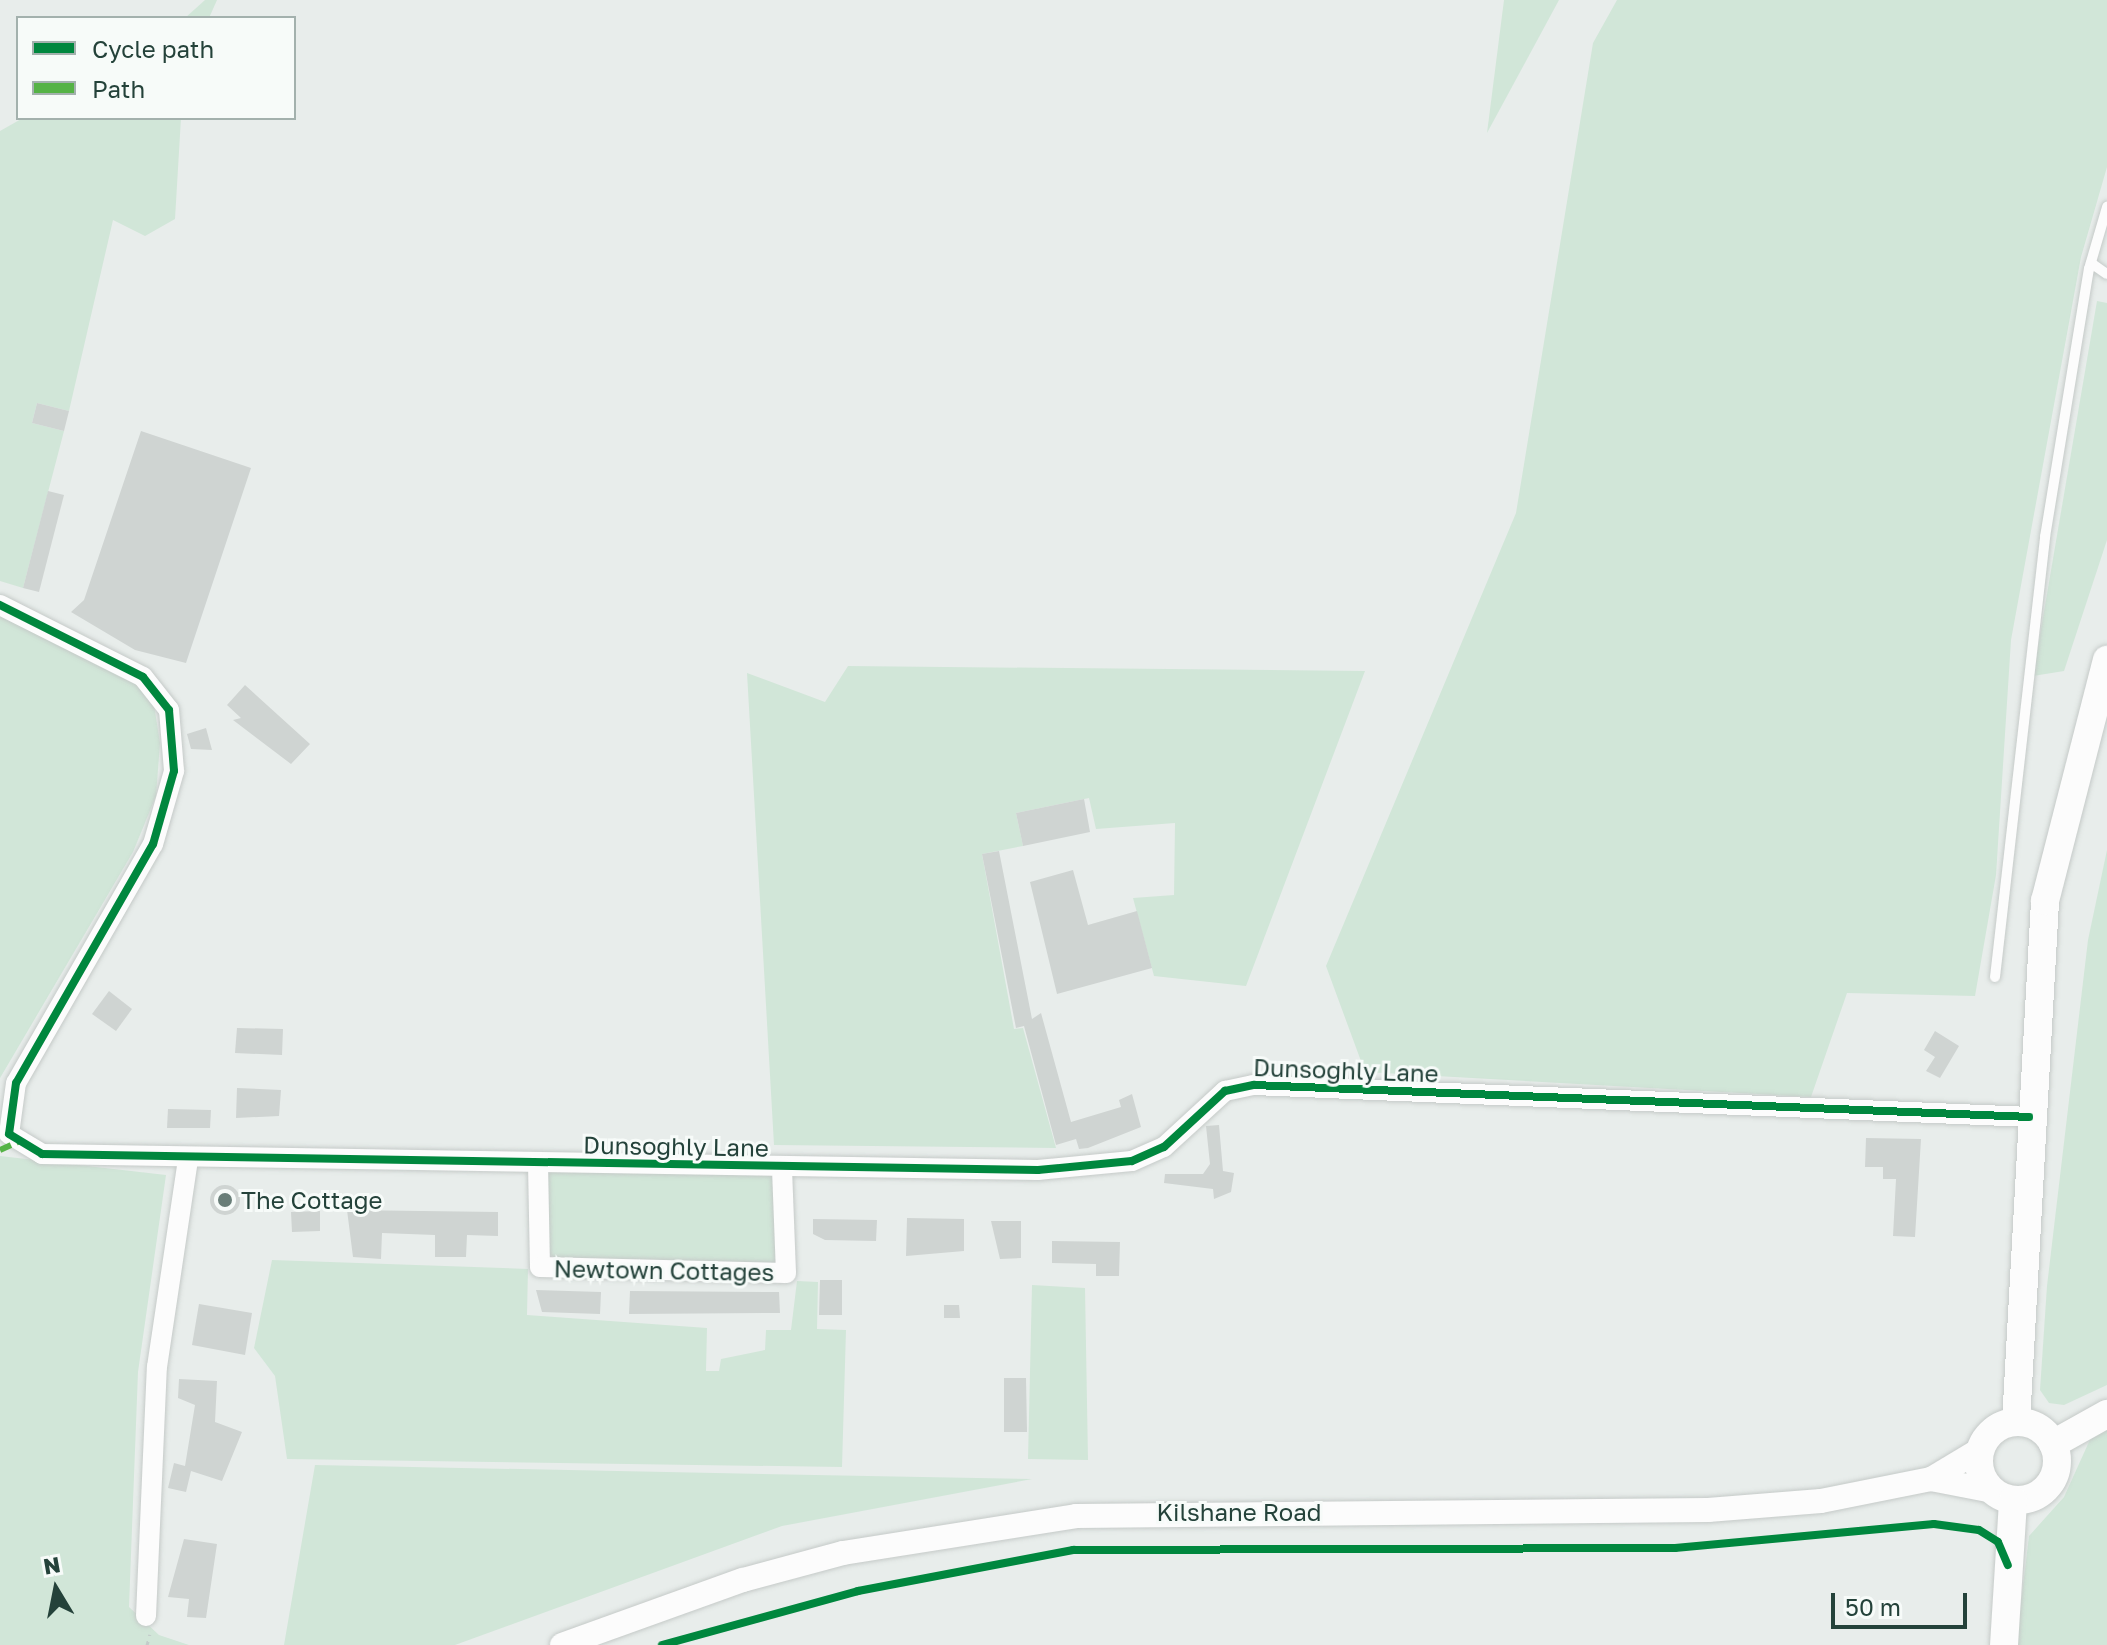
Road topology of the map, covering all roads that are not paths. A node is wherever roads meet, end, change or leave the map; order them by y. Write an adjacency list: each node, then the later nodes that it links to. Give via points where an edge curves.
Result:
1 (2107, 207): 2 (lane)
2 (2091, 263): 3 (lane); 6 (lane, via 2024,680)
3 (2107, 274)
4 (0, 605): 8 (street, Dunsoghly Lane, via 143,677 169,710 174,771 153,844 16,1083 9,1134 42,1154)
5 (2107, 660): 7 (main road, via 2045,901)
6 (1995, 977)
7 (2029, 1117): 10 (street, Dunsoghly Lane, via 1254,1085 1225,1091 1164,1147 1132,1161 1038,1170); 12 (main road)
8 (188, 1160): 9 (street, Dunsoghly Lane); 17 (street, via 157,1367)
9 (538, 1164): 10 (street, Dunsoghly Lane); 10 (street, Newtown Cottages, via 540,1267 786,1273)
10 (782, 1167)
11 (2107, 1414): 13 (main road)
12 (2016, 1422): 13 (main road, via 2037,1428); 14 (main road, via 1995,1430)
13 (2053, 1444): 16 (main road, via 2056,1467 2046,1488)
14 (1981, 1449): 15 (street, Kilshane Road); 16 (main road, via 1980,1472)
15 (1931, 1479): 16 (street, Kilshane Road); 18 (street, Kilshane Road, via 1821,1501 1708,1510 1076,1516 843,1553 743,1580)
16 (2003, 1495): 19 (main road)
17 (146, 1616)
18 (562, 1645)
19 (2004, 1645)

